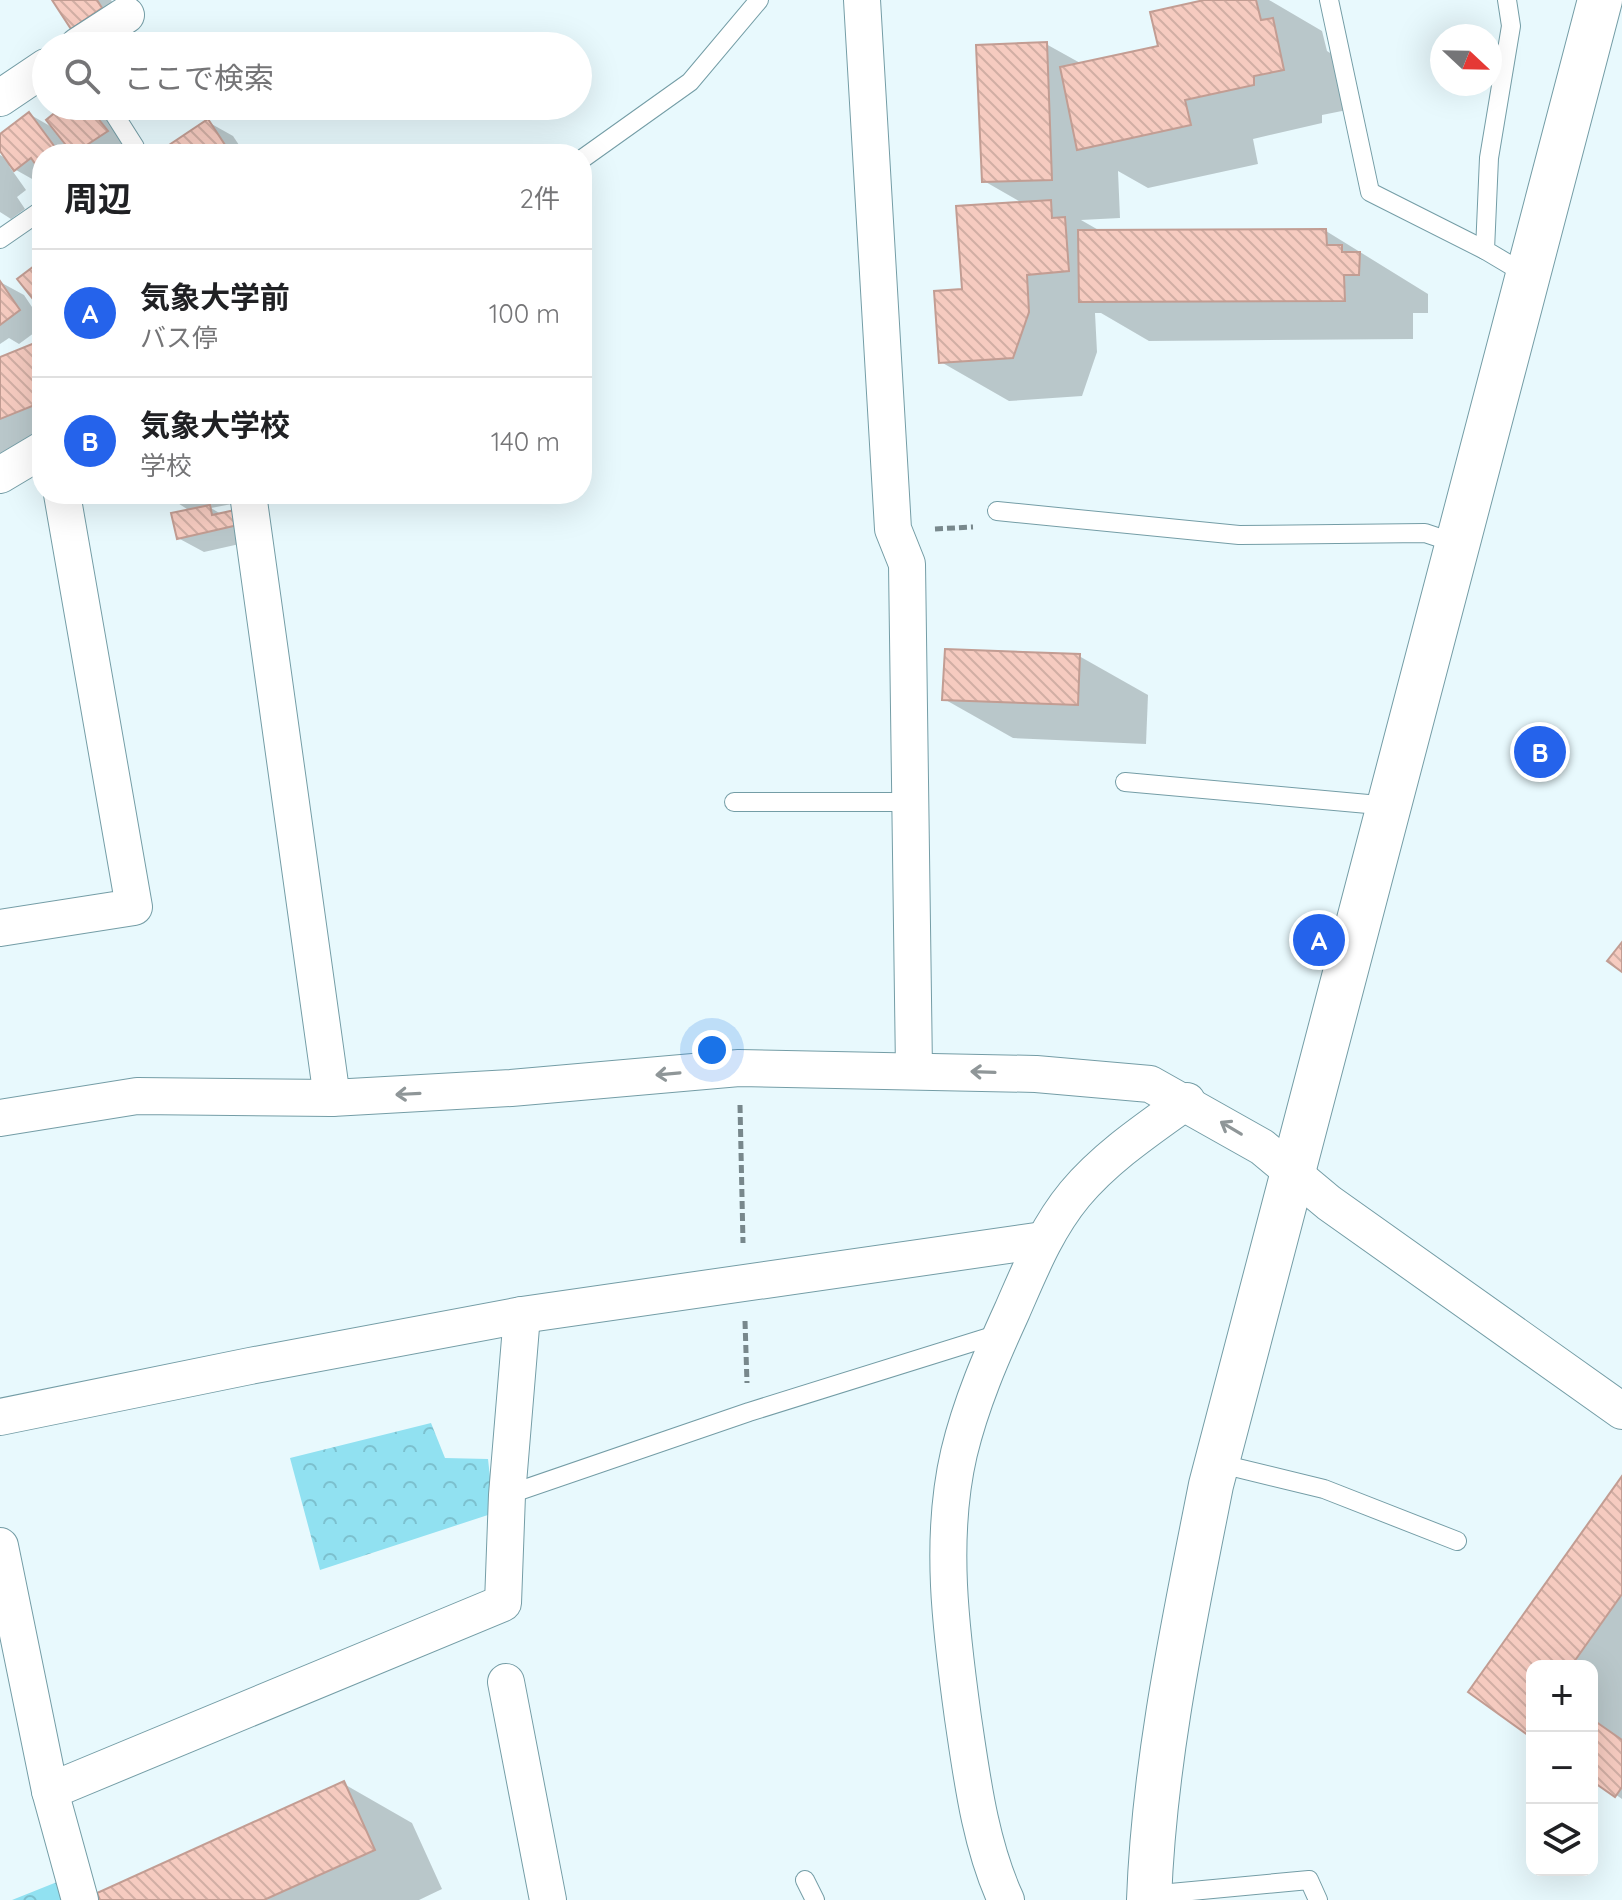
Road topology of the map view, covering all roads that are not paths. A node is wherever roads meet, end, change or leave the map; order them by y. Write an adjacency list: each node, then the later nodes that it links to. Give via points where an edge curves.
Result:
1 (759, 0): 12 (lane, via 690,82)
2 (862, 0): 25 (street, via 893,529 907,564)
3 (1329, 0): 15 (lane, via 1370,192)
4 (1507, 0): 15 (lane, via 1511,26 1489,158)
5 (1600, 0): 16 (street)
6 (122, 7): 7 (street)
7 (94, 32)
8 (32, 76): 9 (street)
9 (0, 98)
10 (118, 120): 11 (lane)
11 (133, 144)
12 (592, 152)
13 (32, 217): 14 (lane)
14 (0, 239)
15 (1485, 250): 16 (lane)
16 (1527, 275): 22 (street)
17 (32, 456): 18 (street)
18 (0, 475)
19 (64, 504): 27 (street, via 134,907)
20 (249, 504): 29 (street)
21 (997, 511): 22 (lane, via 1239,535 1425,533)
22 (1460, 544): 26 (street)
23 (1125, 782): 26 (lane)
24 (734, 802): 25 (lane)
25 (911, 802): 28 (street)
26 (1390, 806): 32 (street)
27 (0, 928)
28 (914, 1070): 29 (street, one-way to 29, via 739,1068); 30 (street, one-way to 28, via 1150,1084)
29 (332, 1098): 31 (street, via 137,1096)
30 (1187, 1101): 32 (street, one-way to 30); 33 (street, via 1114,1155 1075,1194)
31 (0, 1118)
32 (1295, 1173): 36 (street); 38 (street)
33 (1043, 1240): 34 (street); 35 (street)
34 (522, 1315): 37 (street); 39 (street)
35 (1002, 1333): 39 (lane); 50 (street, via 980,1382 959,1453 949,1562 950,1619 970,1765)
36 (1622, 1411)
37 (0, 1417)
38 (1217, 1463): 40 (lane, via 1324,1489); 46 (street, via 1174,1684)
39 (507, 1495): 44 (street, via 503,1603)
40 (1457, 1541)
41 (0, 1546): 42 (street)
42 (5, 1609): 44 (street)
43 (506, 1682): 48 (street)
44 (50, 1791): 47 (street)
45 (805, 1880): 49 (lane)
46 (1146, 1898): 51 (lane, via 1309,1880)
47 (80, 1900)
48 (548, 1900)
49 (815, 1900)
50 (1006, 1900)
51 (1318, 1900)

